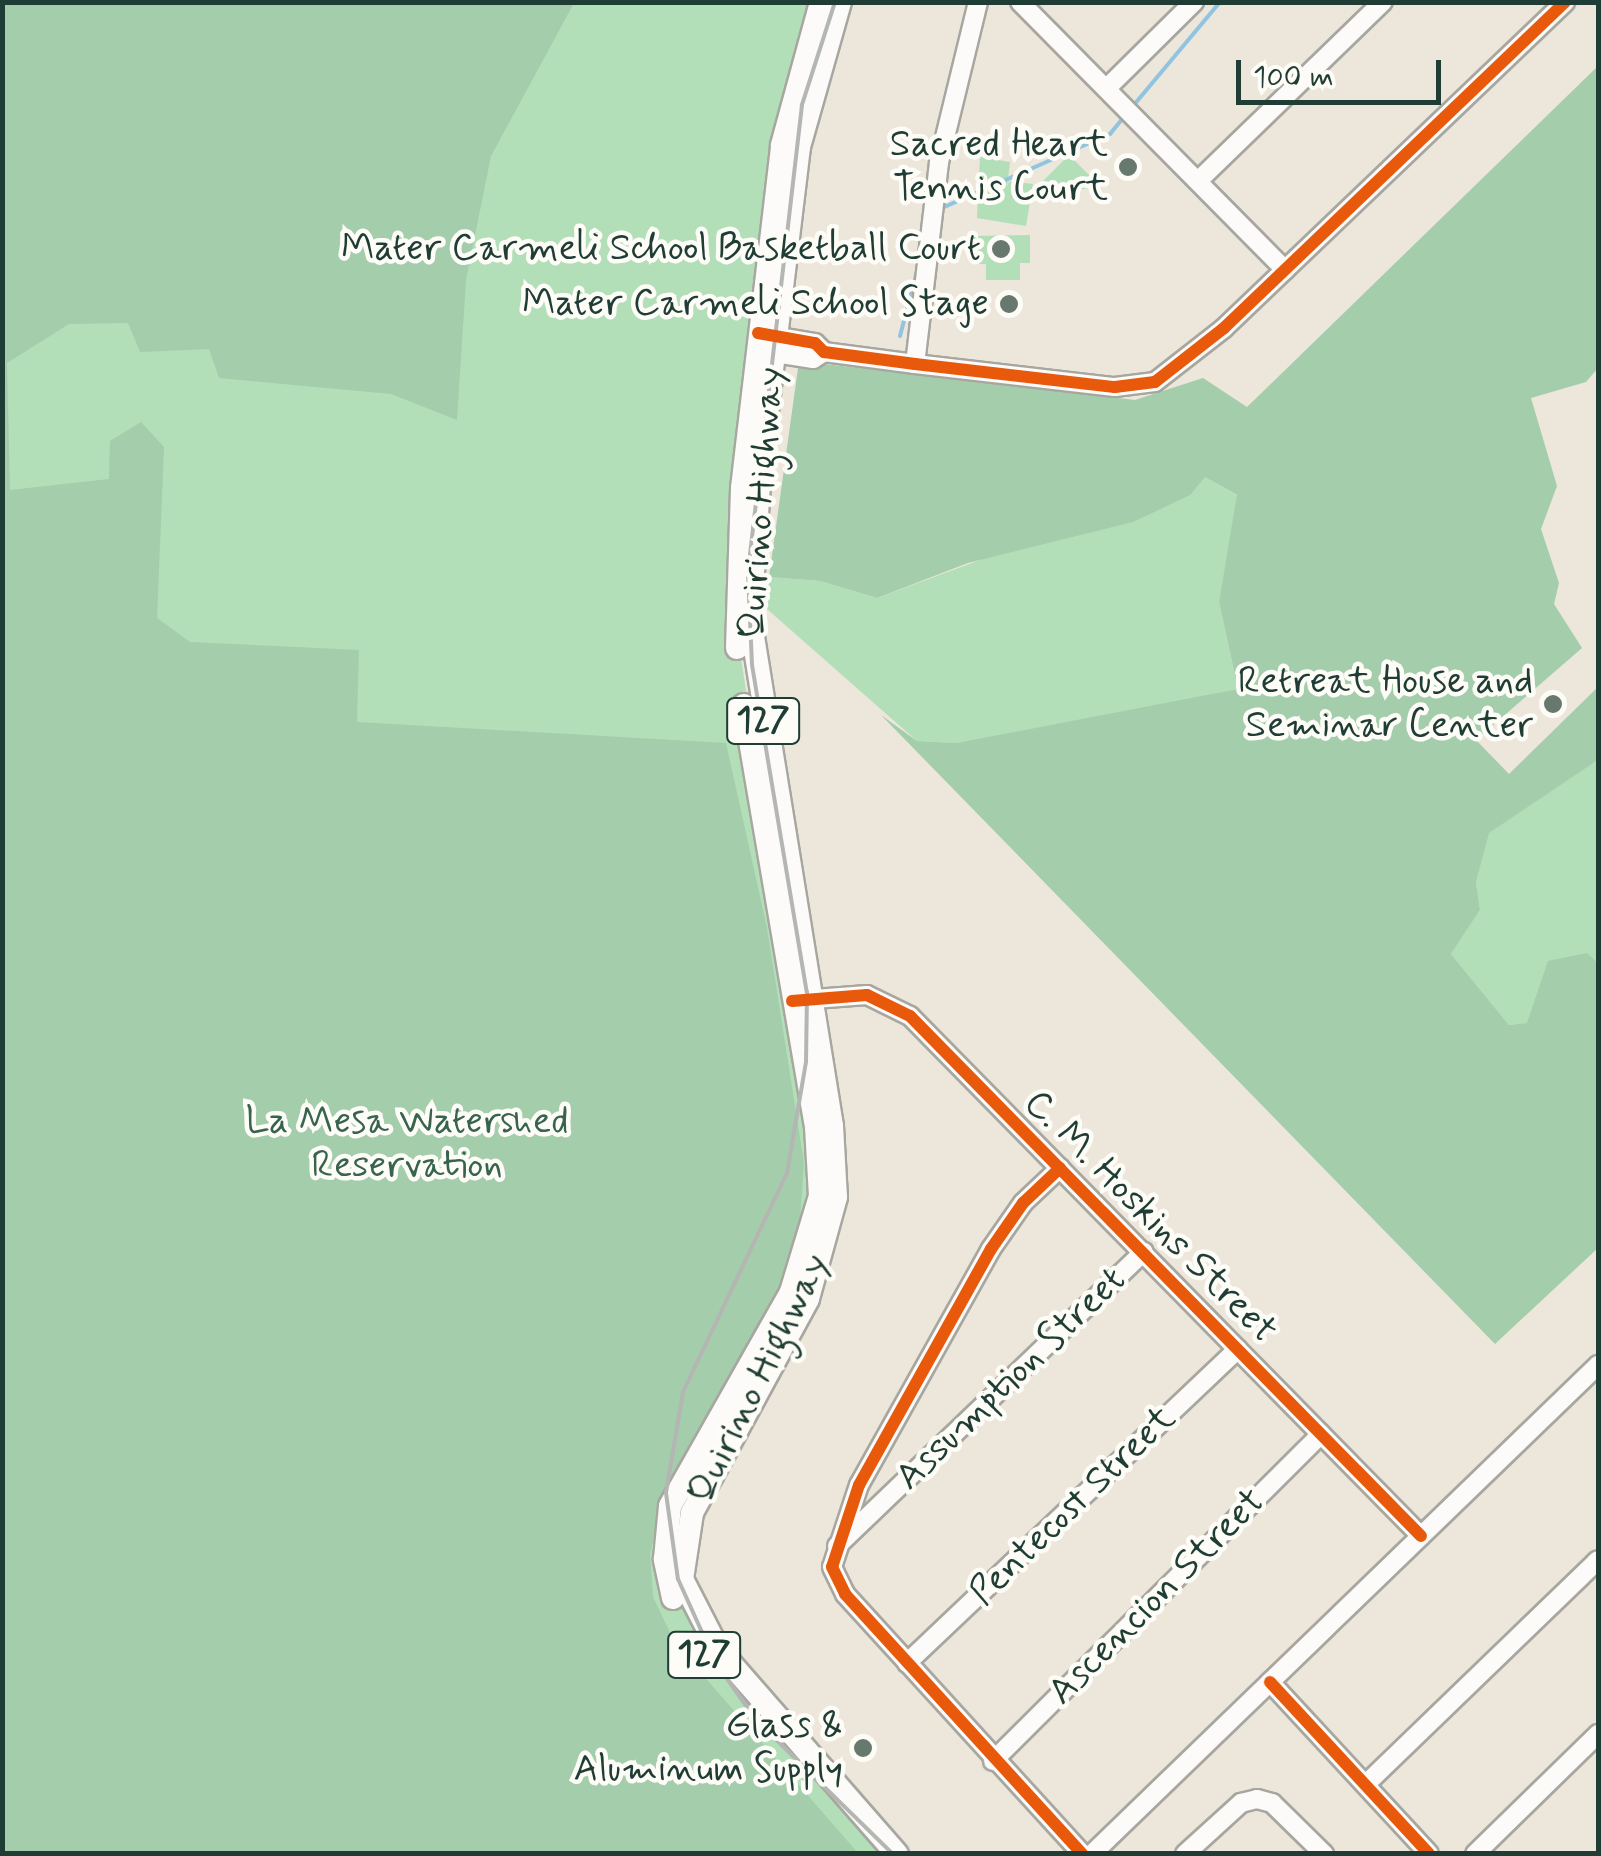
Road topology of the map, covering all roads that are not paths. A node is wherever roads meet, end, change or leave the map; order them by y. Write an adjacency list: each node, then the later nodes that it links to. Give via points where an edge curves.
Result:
1 (821, 2): 11 (main road, Quirino Highway / 127, via 782,145)
2 (840, 2): 11 (main road, Quirino Highway / 127, via 799,148)
3 (978, 2): 12 (street, via 939,162)
4 (1020, 2): 8 (street)
5 (1194, 2): 8 (street)
6 (1383, 2): 9 (street)
7 (1564, 2): 10 (street)
8 (1109, 86): 9 (street)
9 (1200, 180): 10 (street)
10 (1285, 270): 12 (street, via 1177,370 1144,385)
11 (765, 343): 12 (street, via 813,359 824,352); 13 (main road, Quirino Highway / 127, via 734,617)
12 (915, 364)
13 (801, 1000): 14 (street, C. M. Hoskins Street, via 867,995 901,1008); 27 (main road, Quirino Highway / 127, via 821,1163 815,1223 791,1292 670,1506 666,1559 689,1636); 28 (main road, Quirino Highway / 127, via 836,1166 824,1257 697,1502 685,1533 682,1579 718,1650)
14 (1060, 1168): 15 (street, C. M. Hoskins Street); 20 (street, via 1023,1203 991,1249 859,1486)
15 (1144, 1252): 16 (street, C. M. Hoskins Street); 20 (street, Assumption Street)
16 (1238, 1349): 18 (street, C. M. Hoskins Street); 22 (street, Pentecost Street)
17 (1598, 1366): 19 (street)
18 (1322, 1434): 19 (street, C. M. Hoskins Street); 25 (street, Ascencion Street)
19 (1421, 1536): 23 (street)
20 (835, 1548): 22 (street, via 835,1580)
21 (1598, 1560): 26 (street)
22 (907, 1663): 25 (street)
23 (1270, 1682): 26 (street); 30 (street)
24 (1598, 1734): 34 (street)
25 (993, 1760): 29 (street)
26 (1366, 1784): 33 (street)
27 (878, 1854)
28 (896, 1854)
29 (1082, 1854)
30 (1092, 1854)
31 (1186, 1854): 32 (street, via 1241,1803 1256,1799 1272,1803)
32 (1324, 1854)
33 (1429, 1854)
34 (1475, 1854)

